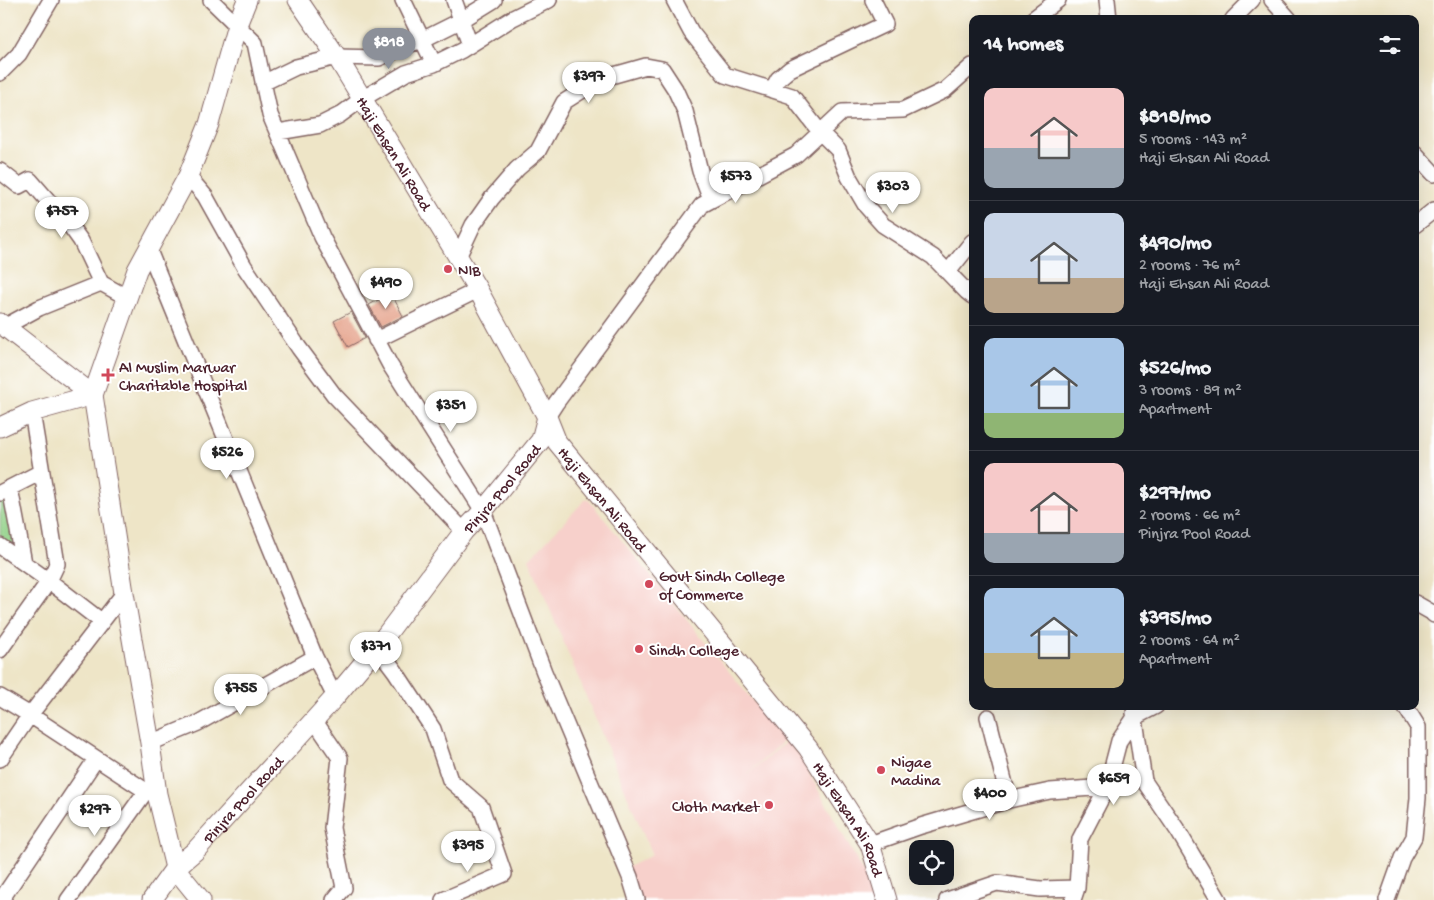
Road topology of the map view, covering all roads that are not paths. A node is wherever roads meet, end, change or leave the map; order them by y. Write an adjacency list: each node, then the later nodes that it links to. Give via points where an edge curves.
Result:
1 (51, 0): 26 (street, via 19,54)
2 (211, 0): 20 (street)
3 (247, 0): 20 (street)
4 (298, 0): 23 (street, Haji Ehsan Ali Road)
5 (403, 0): 21 (street)
6 (454, 0): 19 (street)
7 (494, 0): 19 (street)
8 (550, 0): 22 (street)
9 (674, 0): 28 (street, via 691,32 725,75)
10 (873, 0): 28 (street, via 885,24 790,70 778,79)
11 (1058, 0): 15 (street)
12 (1107, 0): 16 (street)
13 (1252, 0): 17 (street)
14 (1272, 0): 18 (street)
15 (1038, 15)
16 (1109, 15)
17 (1237, 15)
18 (1285, 15)
19 (460, 21): 21 (street); 22 (street)
20 (237, 25): 27 (street, via 255,43); 35 (street, via 209,124)
21 (422, 40): 23 (street, via 379,58); 24 (street)
22 (470, 45): 24 (street)
23 (337, 57): 27 (street, via 296,67); 29 (street, Haji Ehsan Ali Road)
24 (434, 64): 29 (street, via 406,72)
25 (969, 69): 31 (street, Pinjra Pool Road, via 945,90 903,110 842,112)
26 (0, 73)
27 (263, 82): 30 (street, via 270,115)
28 (772, 90): 31 (street, via 792,96)
29 (362, 99): 30 (street, via 320,124); 41 (street, Haji Ehsan Ali Road)
30 (278, 132): 48 (street, via 322,237)
31 (820, 132): 36 (street, Pinjra Pool Road, via 796,155); 42 (street, via 838,150 866,206 882,225 933,257)
32 (1419, 157): 34 (street)
33 (0, 171): 43 (street, via 18,186 30,180 71,226)
34 (1434, 174)
35 (188, 176): 40 (street); 56 (street, via 205,196 244,266 334,395)
36 (711, 200): 41 (street, via 700,171 686,111 662,69 646,66 600,79 564,102 538,151 492,198 473,225); 51 (street, Pinjra Pool Road, via 702,206)
37 (1434, 210): 38 (street)
38 (1419, 223)
39 (969, 246): 42 (street)
40 (148, 248): 46 (street); 66 (street)
41 (458, 257): 44 (street, Haji Ehsan Ali Road)
42 (948, 272): 45 (street)
43 (101, 282): 46 (street); 47 (street)
44 (478, 290): 48 (street); 51 (street, Haji Ehsan Ali Road)
45 (969, 294)
46 (128, 298): 49 (street)
47 (2, 325): 49 (street)
48 (376, 340): 55 (street)
49 (93, 395): 50 (street); 60 (street)
50 (32, 412): 52 (street); 53 (street)
51 (547, 417): 55 (street, Pinjra Pool Road, via 541,440); 80 (street, Haji Ehsan Ali Road, via 557,442 808,748)
52 (0, 428)
53 (41, 472): 54 (street); 59 (street, via 57,564)
54 (5, 490): 58 (street)
55 (483, 511): 56 (street, Pinjra Pool Road); 89 (street, via 544,672)
56 (464, 531): 64 (street, Pinjra Pool Road)
57 (0, 546): 58 (street)
58 (24, 563): 59 (street)
59 (49, 581): 63 (street); 65 (street)
60 (124, 593): 63 (street); 74 (street)
61 (1419, 606): 62 (street)
62 (1434, 615)
63 (101, 621): 71 (street)
64 (376, 647): 68 (street, Pinjra Pool Road); 88 (street, via 433,729 450,780 481,807 504,874)
65 (0, 650)
66 (316, 657): 68 (street); 74 (street, via 198,723)
67 (0, 697): 71 (street)
68 (335, 697): 73 (street, Pinjra Pool Road)
69 (1407, 710): 93 (street, via 1418,727 1418,798 1414,837 1402,858)
70 (1134, 712): 77 (street, via 1119,742); 92 (street, via 1144,782)
71 (30, 714): 75 (street); 76 (street)
72 (988, 716): 79 (street)
73 (314, 720): 81 (street, Pinjra Pool Road, via 195,851); 87 (street, via 340,758 332,828 344,888)
74 (150, 743): 78 (street)
75 (0, 759)
76 (96, 759): 78 (street); 83 (street)
77 (1107, 787): 79 (street, via 1050,791); 82 (street, via 1080,840)
78 (152, 792): 81 (street); 84 (street)
79 (1009, 800): 80 (street)
80 (870, 844): 90 (street, Haji Ehsan Ali Road)
81 (175, 868): 85 (street, Pinjra Pool Road); 86 (street)
82 (1075, 894): 91 (street, via 997,883)
83 (1, 900)
84 (68, 900)
85 (152, 900)
86 (201, 900)
87 (334, 900)
88 (443, 900)
89 (637, 900)
90 (887, 900)
91 (947, 900)
92 (1219, 900)
93 (1387, 900)

